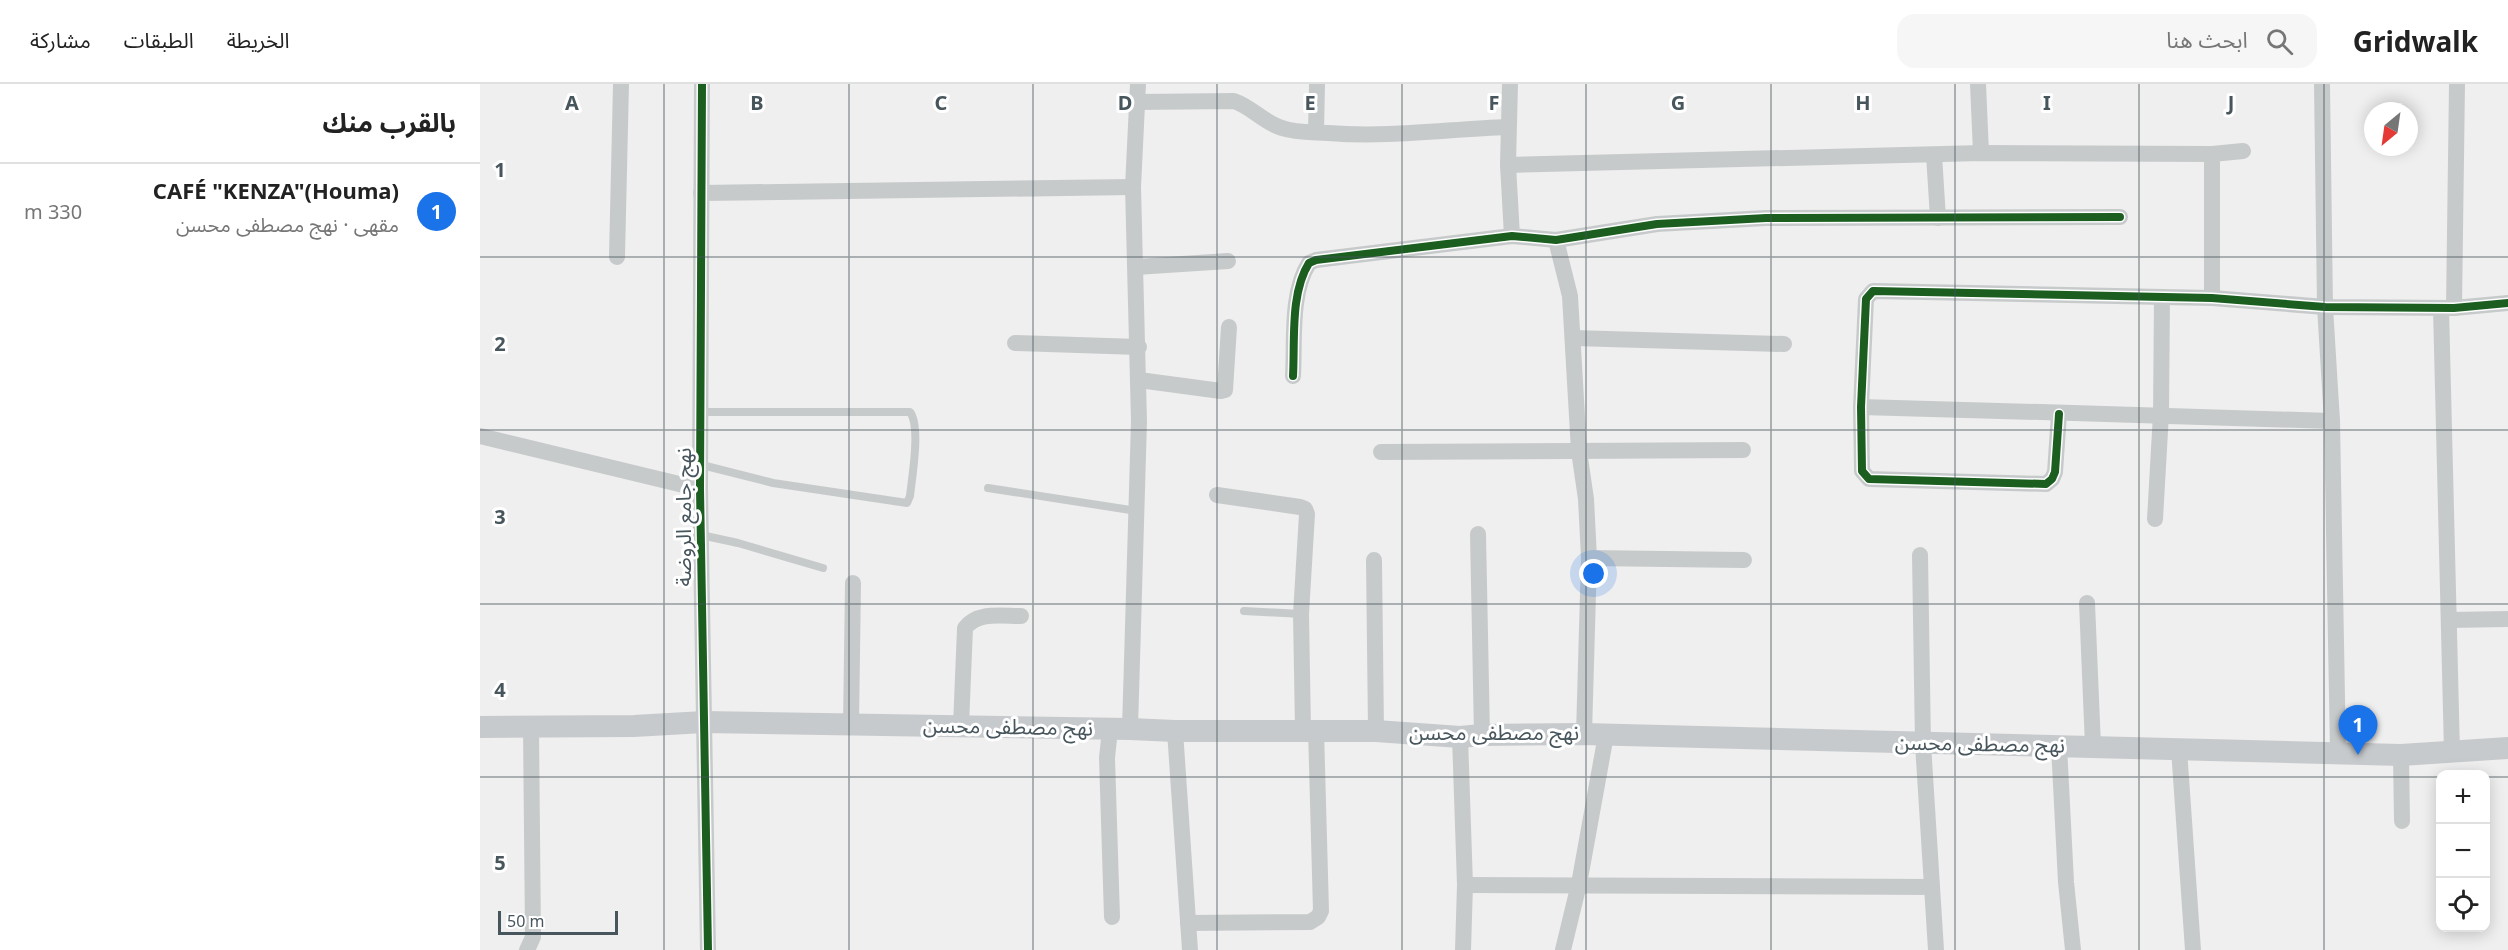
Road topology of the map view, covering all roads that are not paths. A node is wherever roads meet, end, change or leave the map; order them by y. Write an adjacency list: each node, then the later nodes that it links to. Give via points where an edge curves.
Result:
1 (621, 84): 23 (street)
2 (702, 84): 18 (street, نهج جامع الروضة)
3 (1138, 84): 9 (street)
4 (1317, 84): 11 (street)
5 (1510, 84): 10 (street)
6 (1978, 84): 13 (street)
7 (2322, 84): 29 (street)
8 (2457, 84): 30 (street)
9 (1137, 102): 11 (street, via 1234,101 1275,126); 17 (street)
10 (1508, 127): 11 (street, via 1407,135); 16 (street)
11 (1316, 132)
12 (2243, 151): 14 (street)
13 (1981, 153): 14 (street); 15 (street)
14 (2212, 154): 27 (street)
15 (1934, 155): 16 (street); 20 (street)
16 (1508, 165): 21 (street)
17 (1133, 187): 18 (street); 25 (street)
18 (701, 193): 39 (street, نهج جامع الروضة)
19 (2120, 217): 20 (street)
20 (1938, 218): 22 (street, via 1766,218 1657,224)
21 (1512, 236): 22 (street); 36 (street, via 1309,263 1301,277 1296,310)
22 (1556, 240): 32 (street, via 1570,296)
23 (617, 257)
24 (1228, 261): 25 (street)
25 (1136, 267): 35 (street)
26 (2162, 297): 27 (street); 38 (street, via 1873,291 1866,300); 41 (street)
27 (2212, 298): 29 (street)
28 (2508, 303): 30 (street)
29 (2325, 307): 30 (street); 42 (street)
30 (2448, 308): 66 (street)
31 (1229, 327): 37 (street, via 1225,390)
32 (1573, 338): 34 (street); 45 (street)
33 (1015, 344): 35 (street)
34 (1784, 344)
35 (1139, 347): 37 (street)
36 (1293, 376)
37 (1139, 380): 51 (street)
38 (1861, 407): 40 (street); 40 (street, via 1862,471 1869,479 2046,484 2055,472)
39 (701, 412): 47 (street, نهج جامع الروضة); 47 (lane, via 910,412 914,417 907,503 773,483)
40 (2059, 414): 41 (street)
41 (2161, 414): 42 (street); 52 (street)
42 (2332, 421): 83 (street)
43 (480, 436): 49 (street)
44 (1743, 450): 45 (street)
45 (1579, 451): 46 (street); 56 (street)
46 (1381, 452)
47 (702, 465): 49 (street, نهج جامع الروضة)
48 (988, 488): 51 (lane)
49 (700, 489): 54 (street, نهج جامع الروضة)
50 (1217, 495): 63 (street, via 1305,509)
51 (1137, 511): 72 (street)
52 (2155, 519)
53 (1478, 534): 77 (street)
54 (701, 535): 59 (lane); 67 (street, نهج جامع الروضة)
55 (1920, 555): 78 (street)
56 (1589, 558): 58 (street); 76 (street)
57 (1374, 560): 75 (street)
58 (1744, 560)
59 (823, 568)
60 (853, 583): 68 (street)
61 (2087, 603): 80 (street)
62 (1244, 611): 63 (lane)
63 (1301, 614): 73 (street)
64 (1021, 615): 69 (street, via 982,616 971,620 965,628)
65 (2508, 619): 66 (street)
66 (2449, 620): 84 (street)
67 (704, 722): 68 (main road, نهج مصطفى محسن); 71 (main road, نهج مصطفى محسن); 93 (street, نهج جامع الروضة)
68 (851, 725): 69 (main road, نهج مصطفى محسن)
69 (961, 726): 72 (main road, نهج مصطفى محسن)
70 (480, 728): 71 (main road, نهج مصطفى محسن)
71 (531, 728): 92 (street, via 533,937)
72 (1120, 729): 74 (main road, نهج مصطفى محسن); 90 (street, via 1107,758)
73 (1310, 730): 74 (main road, نهج مصطفى محسن); 75 (main road, نهج مصطفى محسن); 91 (street, via 1321,910 1318,918 1310,922)
74 (1175, 731): 91 (street)
75 (1376, 731): 77 (main road, نهج مصطفى محسن)
76 (1595, 734): 77 (main road, نهج مصطفى محسن); 78 (main road, نهج مصطفى محسن); 87 (street)
77 (1471, 736): 88 (street)
78 (1923, 744): 79 (main road, نهج مصطفى محسن); 89 (street)
79 (2059, 746): 80 (main road, نهج مصطفى محسن); 98 (street)
80 (2092, 746): 82 (main road, نهج مصطفى محسن)
81 (2508, 748): 84 (main road, نهج مصطفى محسن)
82 (2179, 749): 83 (main road, نهج مصطفى محسن); 99 (street)
83 (2338, 752): 85 (main road, نهج مصطفى محسن)
84 (2452, 752): 85 (main road, نهج مصطفى محسن)
85 (2401, 755): 86 (street)
86 (2402, 821)
87 (1579, 884): 88 (street); 89 (street); 96 (street)
88 (1465, 885): 95 (street)
89 (1932, 887): 97 (street)
90 (1112, 917)
91 (1188, 923): 94 (street)
92 (527, 950)
93 (708, 950)
94 (1190, 950)
95 (1463, 950)
96 (1563, 950)
97 (1936, 950)
98 (2073, 950)
99 (2193, 950)

